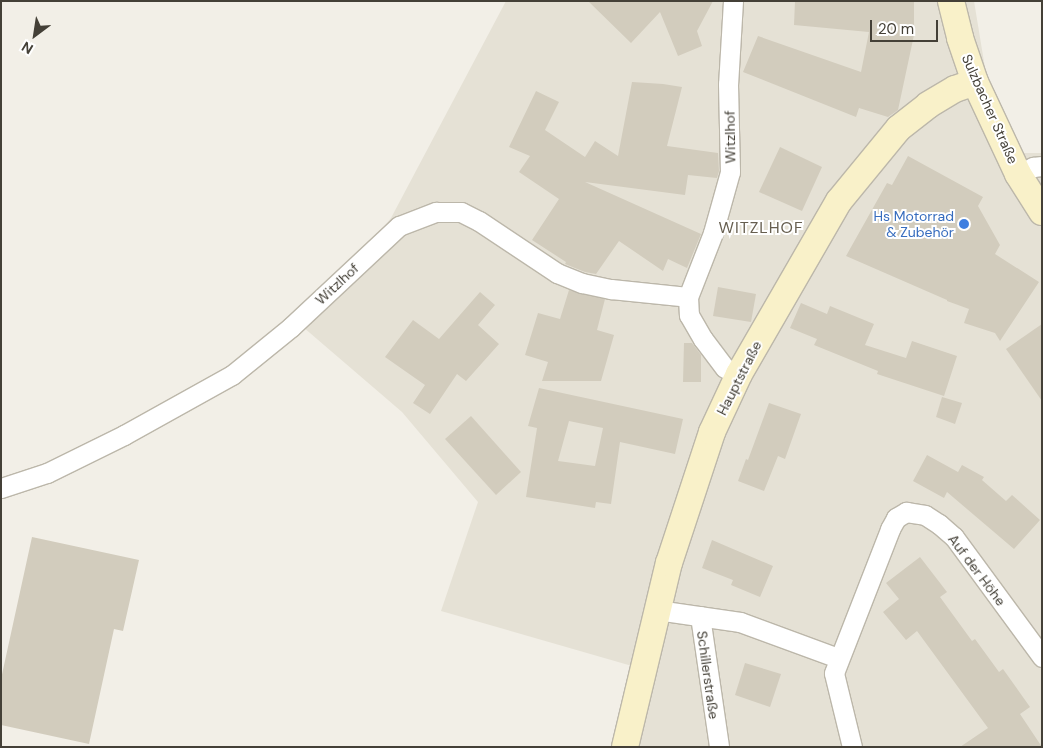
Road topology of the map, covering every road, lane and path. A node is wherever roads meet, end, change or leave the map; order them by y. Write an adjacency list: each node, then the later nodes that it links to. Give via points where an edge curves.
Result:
1 (733, 1): 6 (street, Witzlhof, via 728,84 730,172)
2 (951, 1): 3 (street, Sulzbacher Straße)
3 (975, 82): 4 (street, Sulzbacher Straße); 7 (street, Hauptstraße, via 955,89 928,105 899,128 839,201)
4 (1030, 170): 5 (street, Sulzbacher Straße)
5 (1042, 212)
6 (688, 297): 7 (street, via 689,314 703,339 725,368); 8 (street, Witzlhof, via 582,283 557,273 461,212 436,212 399,226 291,327 232,375 47,473)
7 (739, 374): 9 (street, Hauptstraße, via 712,432)
8 (1, 488)
9 (657, 610): 10 (street, Schillerstraße); 13 (street, Hauptstraße)
10 (700, 616): 12 (street, via 740,622); 14 (street, Schillerstraße)
11 (1042, 657): 12 (street, Auf der Höhe, via 954,537 924,515 906,512 896,518 890,529)
12 (838, 658): 15 (street, Auf der Höhe, via 834,673)
13 (625, 747)
14 (719, 747)
15 (852, 747)

